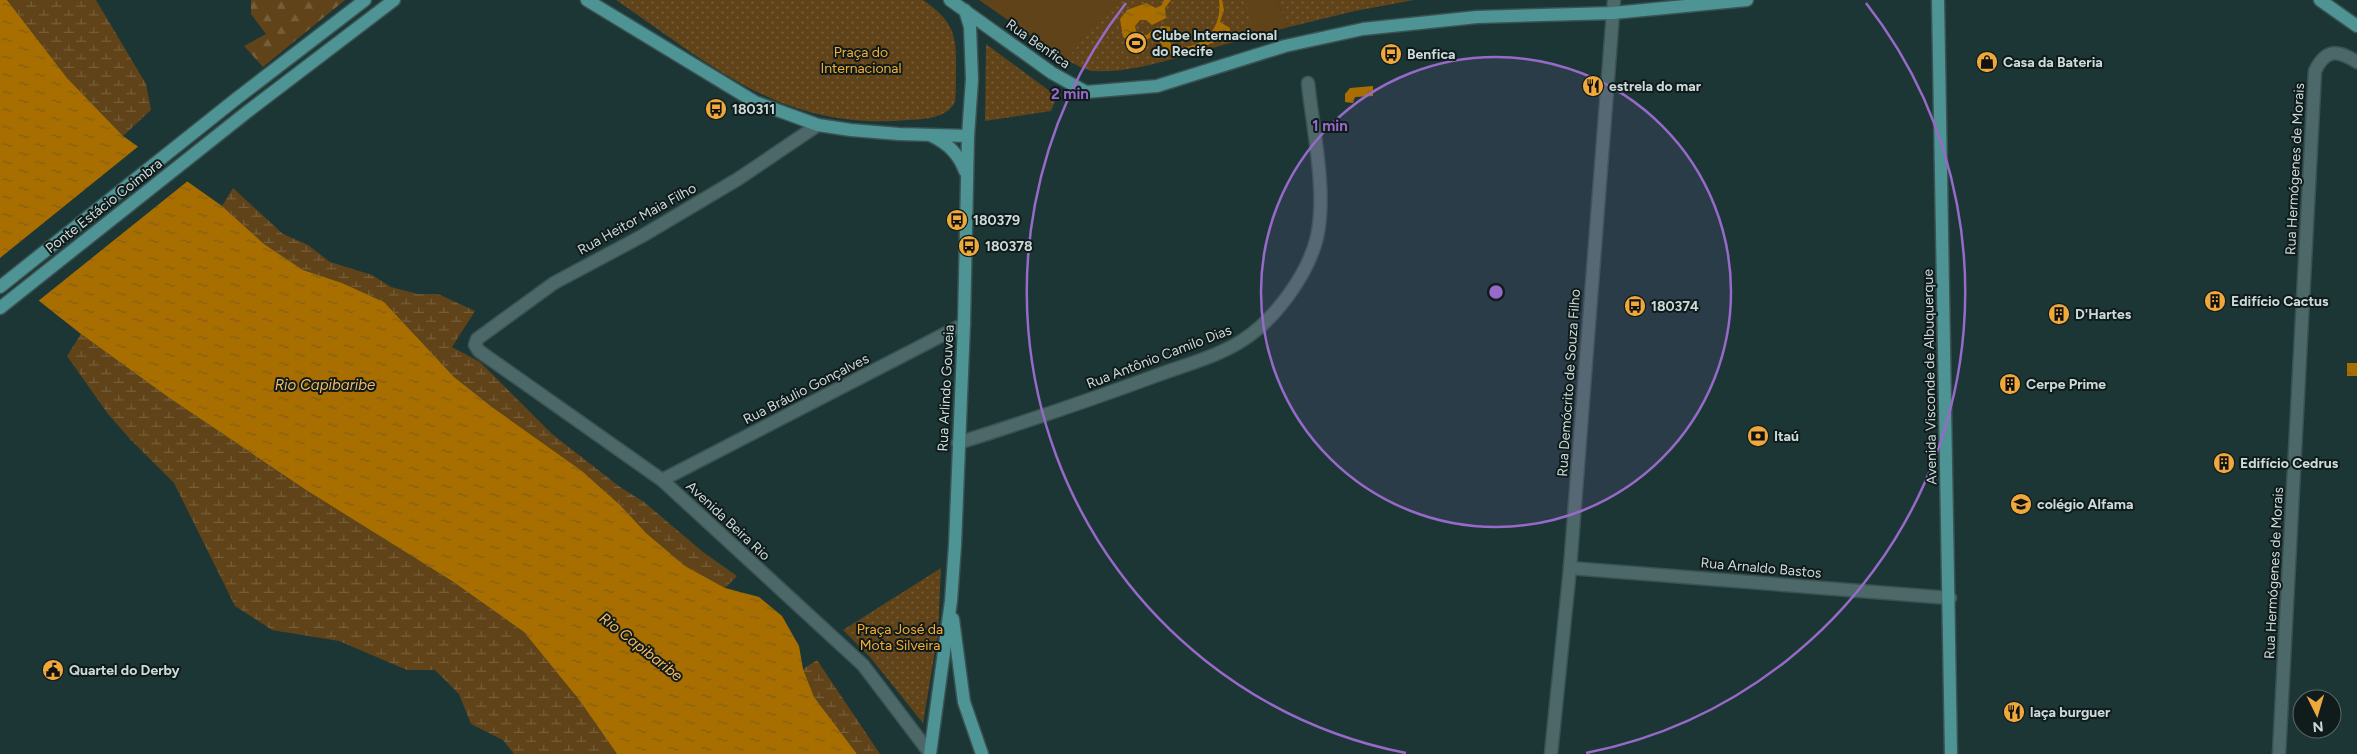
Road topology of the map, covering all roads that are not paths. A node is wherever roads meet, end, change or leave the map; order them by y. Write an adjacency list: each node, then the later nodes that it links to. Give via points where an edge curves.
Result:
1 (365, 0): 18 (main road, Ponte Estácio Coimbra, via 218,112)
2 (394, 0): 19 (main road, Ponte Estácio Coimbra)
3 (587, 0): 14 (main road, via 737,93)
4 (950, 0): 9 (main road, Rua Benfica)
5 (1614, 0): 10 (street, Rua Demócrito de Souza Filho)
6 (1747, 0): 10 (main road, Rua Benfica)
7 (1938, 0): 25 (main road, Avenida Visconde de Albuquerque)
8 (2320, 0): 11 (main road)
9 (965, 10): 10 (main road, Rua Benfica, via 1052,73 1086,92 1157,86 1285,46 1363,28 1478,17); 16 (main road, via 970,27 972,79)
10 (1613, 13): 24 (street, Rua Demócrito de Souza Filho)
11 (2357, 26)
12 (2357, 62): 31 (street, Rua Hermógenes de Morais, via 2343,53 2330,54 2323,58 2315,71)
13 (1308, 83): 22 (street, Rua Antônio Camilo Dias, via 1322,206 1308,262 1278,309 1244,340 1215,354 1039,418)
14 (818, 124): 15 (main road, via 851,130); 21 (street, Rua Heitor Maia Filho, via 738,179 554,283 477,339)
15 (930, 135): 16 (main road); 17 (main road, Rua Arlindo Gouveia, via 945,142 959,157)
16 (968, 136): 17 (main road, Rua Arlindo Gouveia)
17 (967, 175): 20 (main road, Rua Arlindo Gouveia)
18 (0, 287)
19 (0, 308)
20 (964, 324): 22 (main road, Rua Arlindo Gouveia); 23 (street, Rua Bráulio Gonçalves)
21 (475, 345): 23 (street, Avenida Beira Rio, via 478,352)
22 (958, 443): 26 (main road, Rua Arlindo Gouveia)
23 (662, 480): 27 (street, Avenida Beira Rio, via 863,665)
24 (1570, 568): 25 (street, Rua Arnaldo Bastos); 29 (street, Rua Demócrito de Souza Filho)
25 (1950, 598): 30 (main road, Avenida Visconde de Albuquerque)
26 (951, 601): 27 (main road, Rua Arlindo Gouveia); 28 (main road, Rua Arlindo Gouveia, via 964,702)
27 (930, 753)
28 (982, 754)
29 (1551, 754)
30 (1951, 754)
31 (2279, 754)

